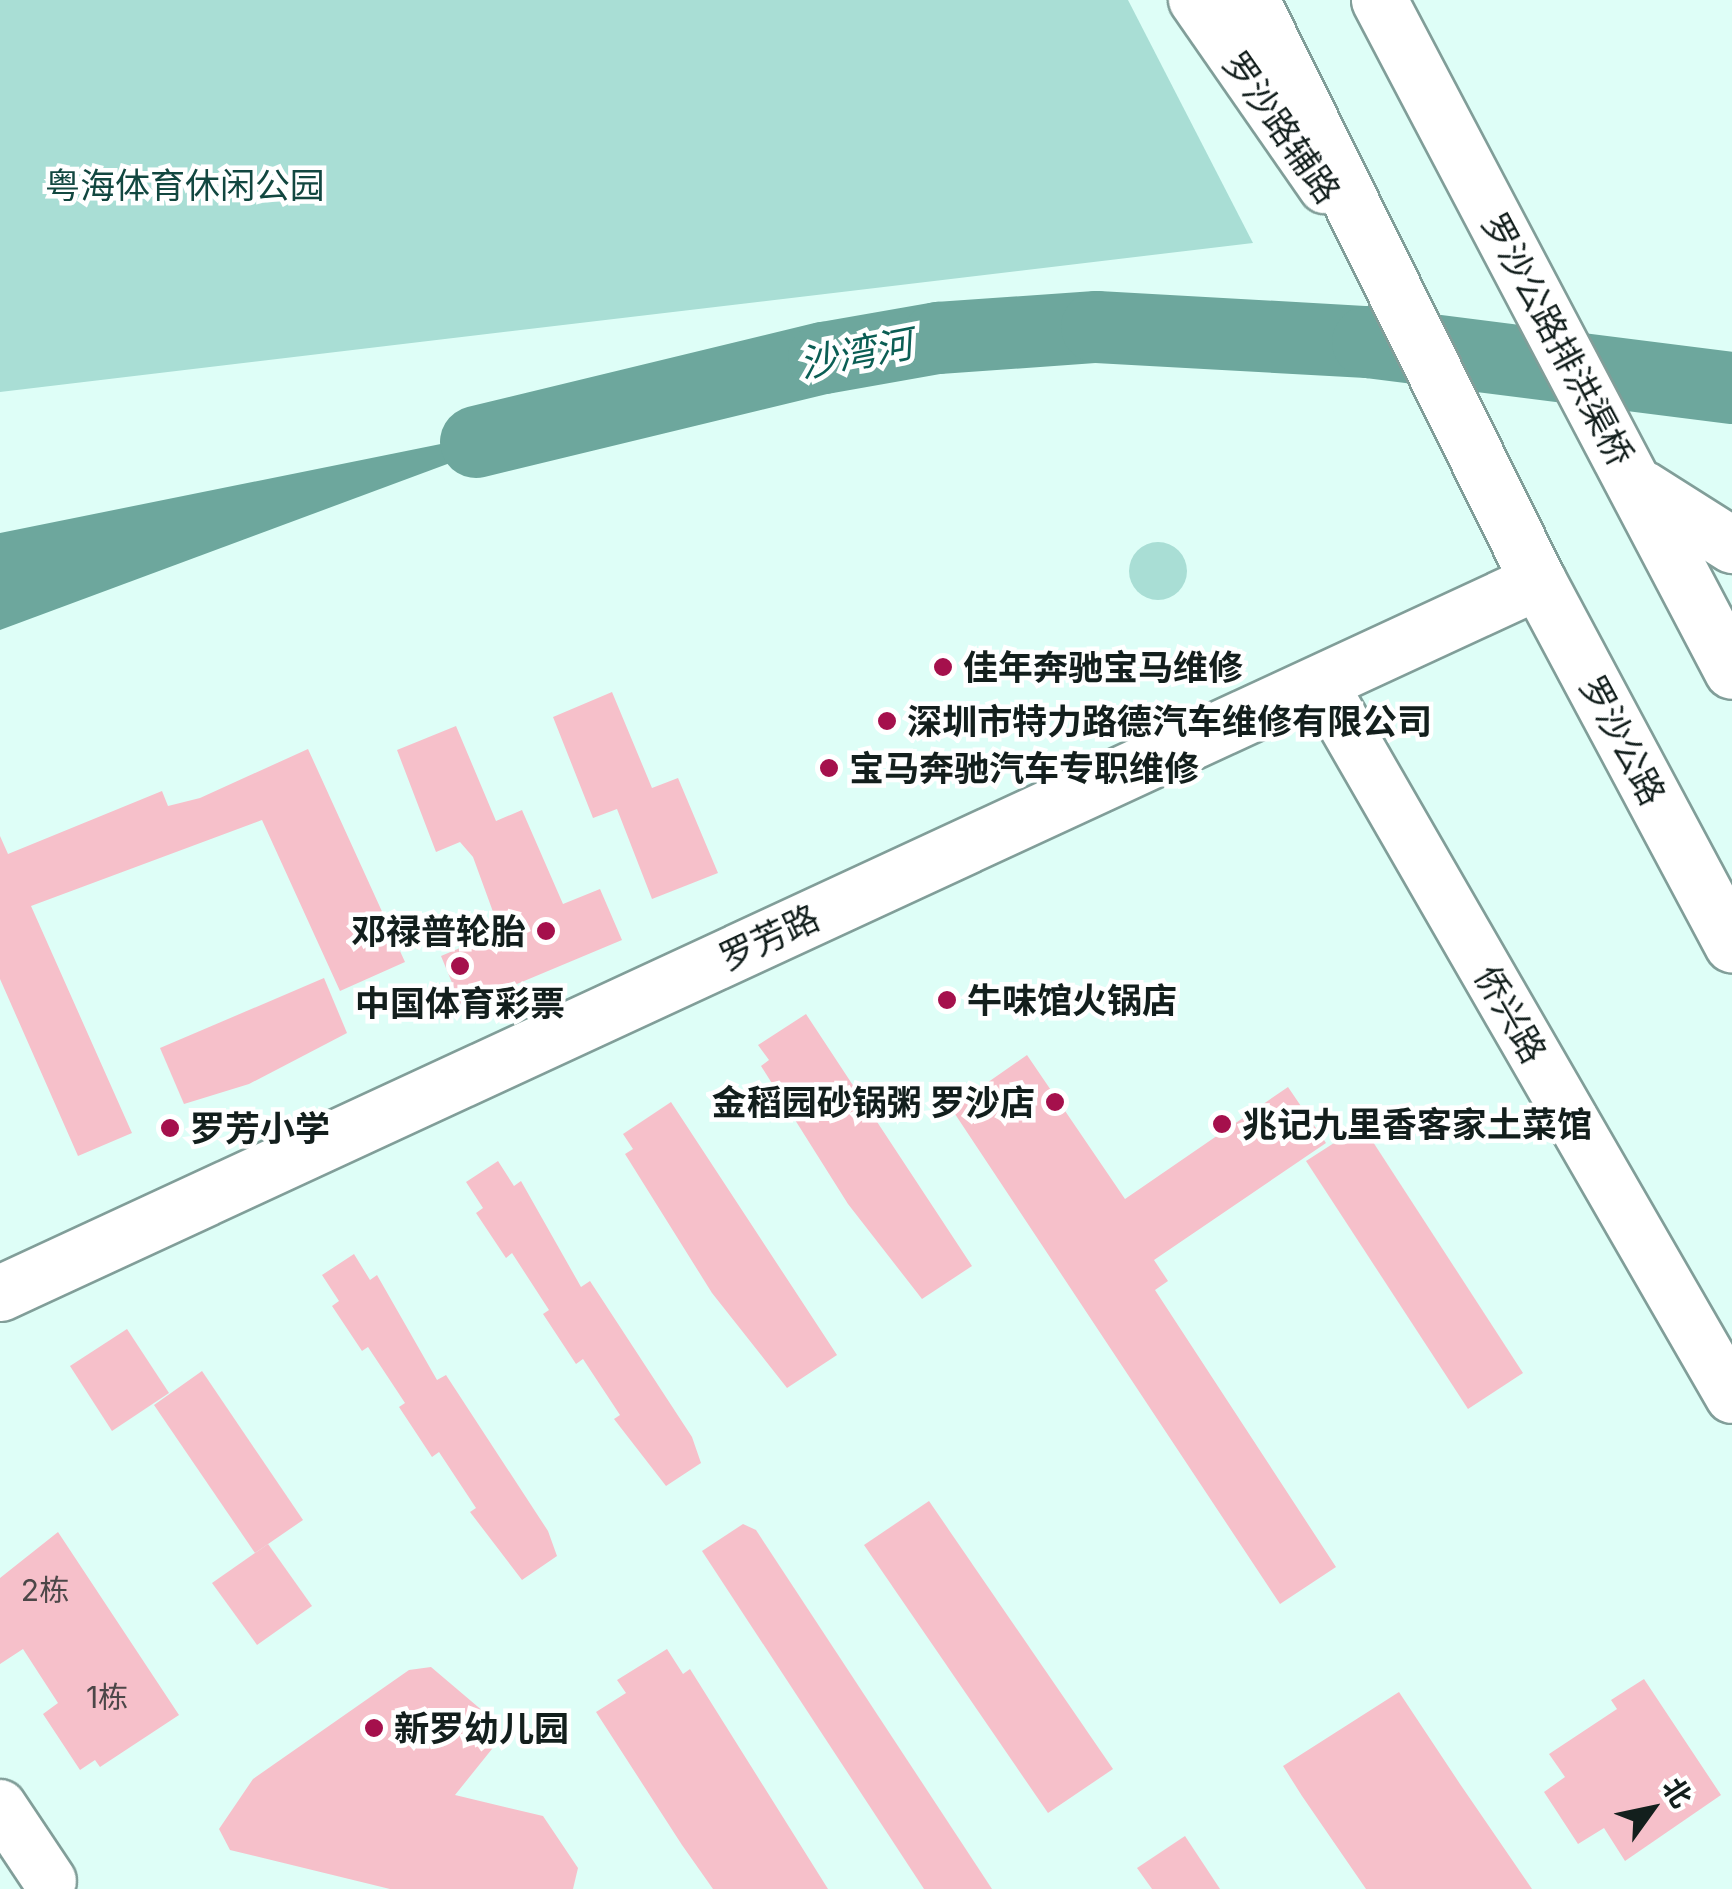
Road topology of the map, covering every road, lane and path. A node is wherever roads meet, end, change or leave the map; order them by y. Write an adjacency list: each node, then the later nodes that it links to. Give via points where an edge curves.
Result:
1 (1195, 0): 4 (street, 罗沙路辅路)
2 (1251, 0): 4 (main road)
3 (1379, 0): 5 (main road, 罗沙公路排洪渠桥)
4 (1372, 253): 7 (main road)
5 (1634, 483): 6 (main road); 8 (main road)
6 (1732, 545)
7 (1526, 558): 9 (main road, 罗芳路); 10 (main road, 罗沙公路)
8 (1732, 671)
9 (1320, 682): 11 (main road, 罗芳路); 12 (street, 侨兴路)
10 (1732, 944)
11 (0, 1293)
12 (1732, 1397)
13 (0, 1806): 14 (street)
14 (58, 1886)

